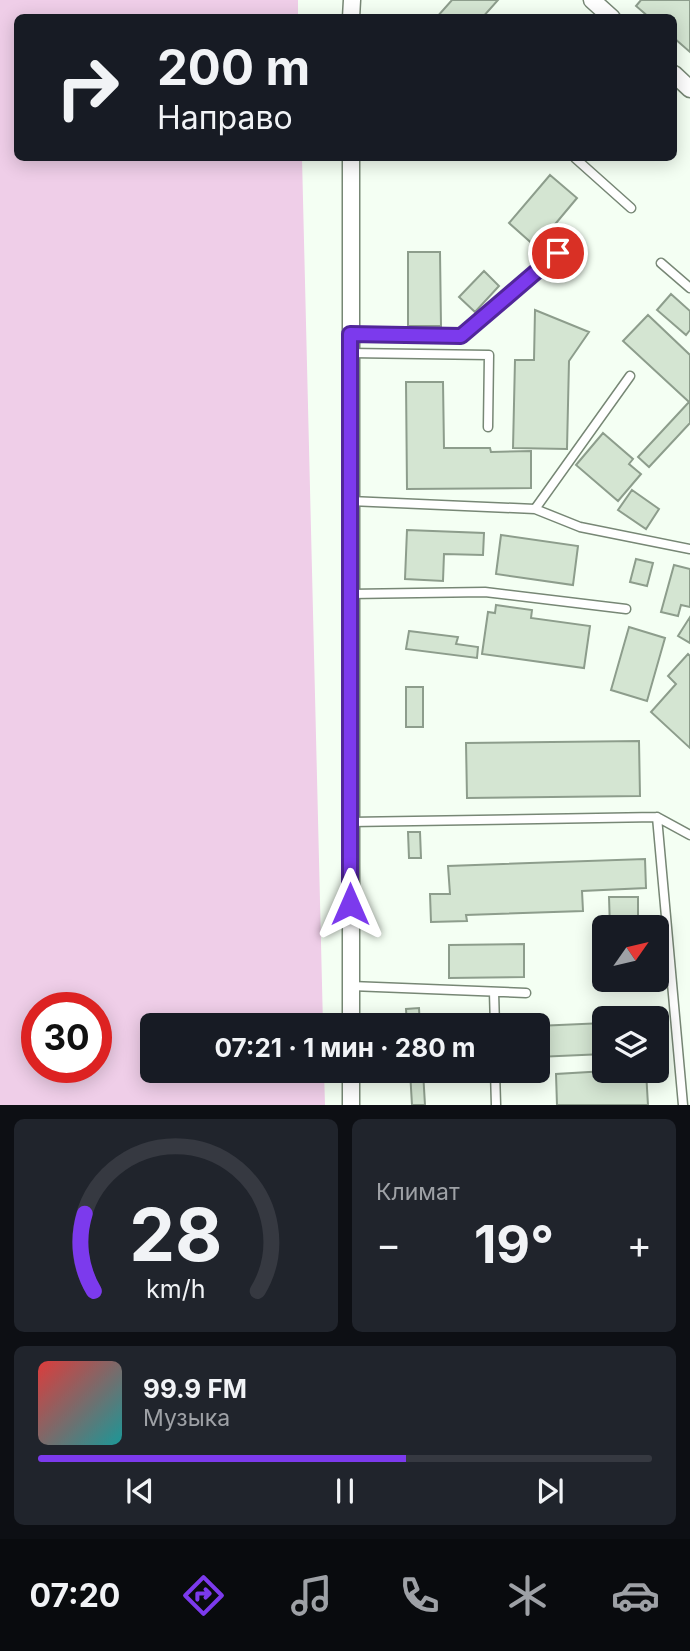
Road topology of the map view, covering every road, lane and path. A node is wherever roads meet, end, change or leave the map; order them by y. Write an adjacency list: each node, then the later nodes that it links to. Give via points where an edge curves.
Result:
1 (592, 0): 2 (street)
2 (608, 14)
3 (677, 77): 4 (street)
4 (690, 89)
5 (351, 161): 11 (street)
6 (578, 161): 7 (lane)
7 (631, 208)
8 (558, 253): 11 (lane, via 461,336)
9 (661, 263): 10 (lane)
10 (690, 288)
11 (350, 334): 12 (street)
12 (350, 354): 14 (lane, via 489,355); 15 (street)
13 (629, 376): 16 (lane)
14 (488, 427)
15 (350, 501): 16 (lane); 18 (street)
16 (535, 509): 17 (lane, via 580,527)
17 (690, 548)
18 (350, 594): 19 (lane, via 485,592); 21 (street)
19 (626, 609)
20 (657, 817): 21 (lane); 22 (lane); 32 (lane)
21 (350, 822): 23 (street)
22 (690, 835)
23 (351, 986): 24 (lane); 26 (street)
24 (494, 992): 25 (lane); 27 (lane)
25 (526, 993)
26 (351, 1013)
27 (495, 1013)
28 (351, 1083): 30 (street)
29 (495, 1083): 31 (lane)
30 (351, 1105)
31 (496, 1105)
32 (683, 1105)

